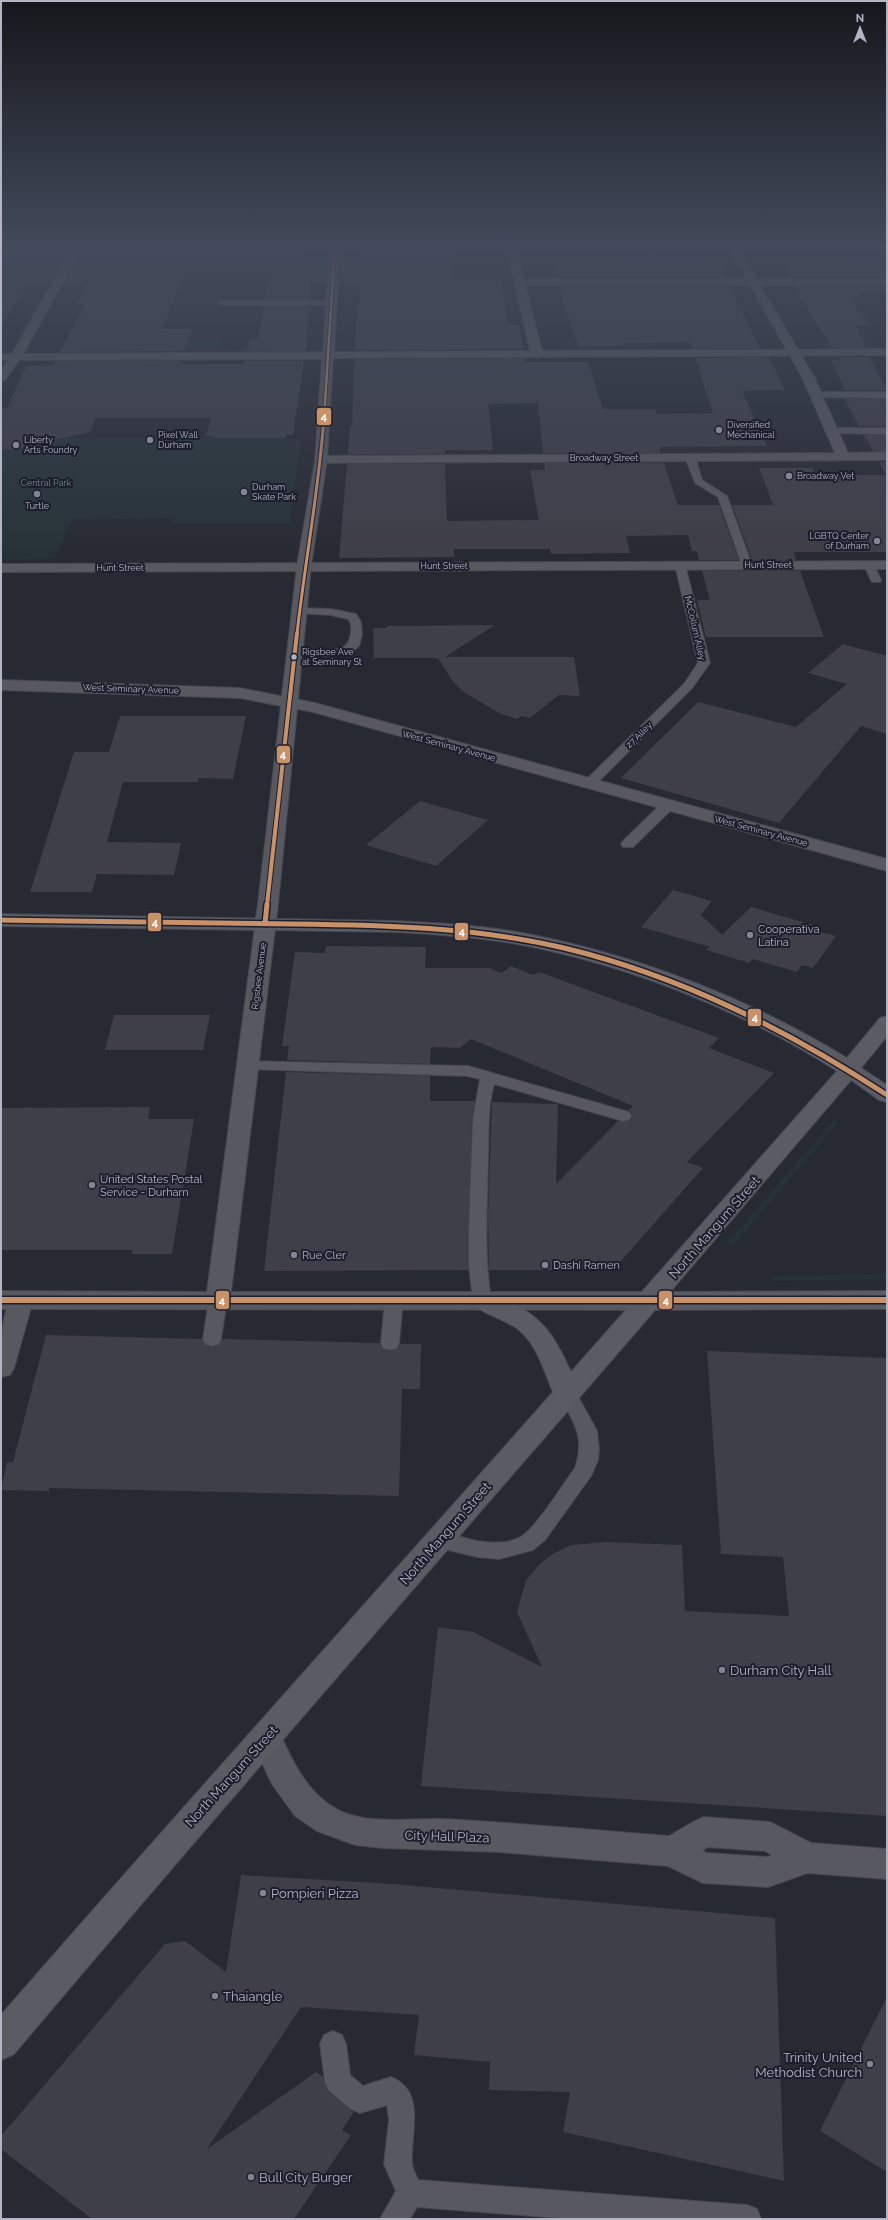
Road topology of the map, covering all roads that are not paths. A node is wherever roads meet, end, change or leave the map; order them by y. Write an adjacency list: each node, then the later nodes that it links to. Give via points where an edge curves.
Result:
1 (20, 350): 10 (street)
2 (328, 350): 8 (street, Rigsbee Avenue)
3 (536, 350): 7 (street)
4 (794, 350): 6 (street)
5 (887, 352): 6 (street)
6 (796, 353): 7 (street); 12 (street)
7 (537, 354): 8 (street)
8 (328, 356): 10 (street); 19 (street, Rigsbee Avenue)
9 (1, 357): 10 (street)
10 (16, 357): 11 (street)
11 (1, 378)
12 (816, 395): 13 (lane); 14 (street)
13 (887, 395)
14 (832, 431): 15 (lane); 16 (street)
15 (887, 431)
16 (843, 456): 17 (street, Broadway Street); 18 (street, Broadway Street)
17 (887, 456)
18 (690, 457): 19 (street, Broadway Street); 22 (lane, via 698,481 722,496)
19 (321, 460): 24 (street, Rigsbee Avenue)
20 (887, 564): 23 (street, Hunt Street)
21 (680, 565): 22 (street, Hunt Street); 24 (street, Hunt Street); 30 (lane, McCollum Alley, via 704,663)
22 (747, 565): 23 (street, Hunt Street)
23 (869, 565): 26 (lane)
24 (304, 566): 25 (street, Hunt Street); 27 (street, Rigsbee Avenue)
25 (1, 568)
26 (876, 580)
27 (299, 611): 28 (street, Rigsbee Avenue); 28 (lane, via 331,612 352,616 356,622 356,639 353,646 342,652)
28 (295, 653): 31 (street, Rigsbee Avenue)
29 (1, 685): 31 (street, West Seminary Avenue, via 240,693)
30 (688, 686): 32 (lane, 27 Alley)
31 (289, 702): 32 (street, West Seminary Avenue); 37 (street, Rigsbee Avenue)
32 (589, 784): 33 (street, West Seminary Avenue)
33 (668, 806): 34 (lane); 35 (street, West Seminary Avenue)
34 (628, 844)
35 (887, 866)
36 (1, 920): 37 (main road)
37 (265, 924): 39 (street, Rigsbee Avenue); 40 (main road, via 452,930 544,944 607,961 678,985 761,1021)
38 (887, 1022): 40 (main road, North Mangum Street)
39 (247, 1066): 41 (lane, via 468,1071); 45 (street, Rigsbee Avenue)
40 (849, 1069): 42 (main road); 49 (main road, North Mangum Street)
41 (488, 1077): 43 (lane); 47 (lane, via 482,1094 479,1198 478,1278)
42 (887, 1095)
43 (623, 1116)
44 (11, 1300): 45 (street); 52 (street)
45 (218, 1300): 46 (street); 50 (lane)
46 (394, 1300): 47 (street); 51 (lane)
47 (482, 1300): 49 (street); 53 (main road, via 501,1307 530,1325 545,1347)
48 (887, 1300): 49 (main road)
49 (649, 1301): 53 (main road, North Mangum Street)
50 (212, 1339)
51 (390, 1343)
52 (1, 1368)
53 (567, 1394): 54 (main road, North Mangum Street); 54 (lane, via 589,1436 589,1459 584,1471 538,1534 526,1544 499,1551)
54 (439, 1540): 55 (main road, North Mangum Street)
55 (266, 1738): 56 (street, City Hall Plaza, via 281,1770 297,1795 311,1810 327,1821 349,1830 673,1851 703,1868 768,1872 807,1858); 57 (main road, North Mangum Street, via 188,1824)
56 (887, 1864)
57 (1, 2042)
58 (333, 2044): 59 (lane, via 338,2082 360,2100 391,2090 400,2099 402,2120 398,2164)
59 (410, 2193): 60 (lane); 61 (lane)
60 (604, 2214): 62 (lane)
61 (394, 2219)
62 (747, 2219)

